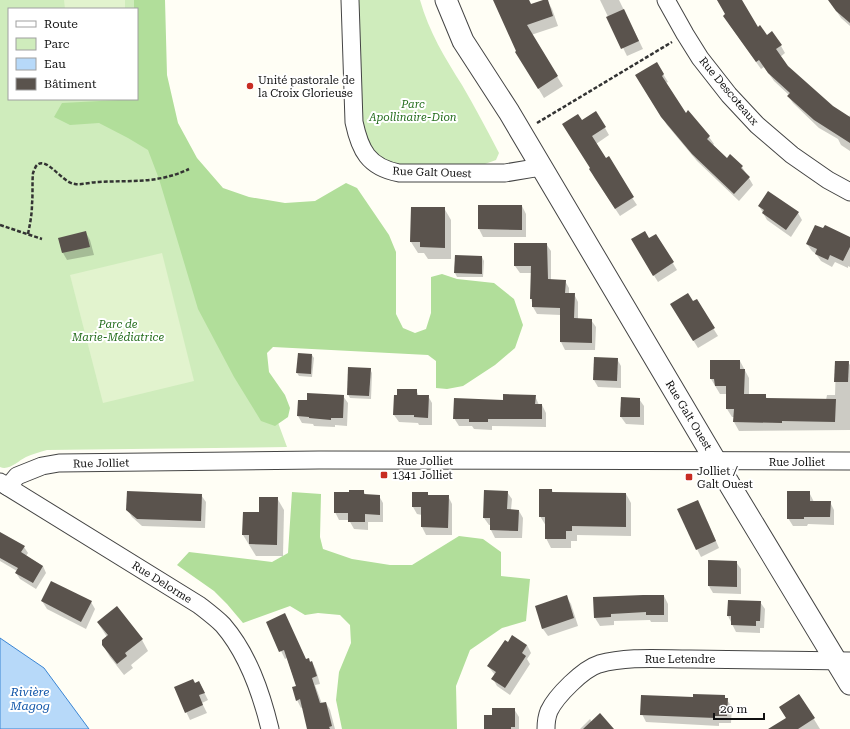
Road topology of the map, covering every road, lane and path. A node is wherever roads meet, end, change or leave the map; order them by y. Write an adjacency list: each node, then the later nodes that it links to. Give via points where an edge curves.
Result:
1 (350, 0): 6 (street, Rue Galt Ouest, via 354,122 363,152 388,171 399,173 505,173)
2 (446, 0): 6 (street, Rue Galt Ouest, via 463,41)
3 (666, 0): 4 (street, Rue Descoteaux)
4 (685, 34): 5 (path); 8 (street, Rue Descoteaux, via 700,58 757,125 792,155)
5 (533, 125)
6 (541, 167): 13 (street, Rue Galt Ouest)
7 (189, 169): 10 (path, via 158,180 75,184 66,181 46,163 41,162 33,172)
8 (850, 192)
9 (0, 224): 10 (path)
10 (28, 234): 11 (path)
11 (42, 239)
12 (850, 461): 13 (street, Rue Jolliet)
13 (717, 462): 14 (street, Rue Jolliet, via 319,460 60,463 42,466 17,476); 15 (street, Rue Galt Ouest)
14 (4, 485): 17 (street, Rue Delorme, via 215,617 235,641 246,660)
15 (844, 661): 16 (street, Rue Galt Ouest); 18 (street, Rue Letendre, via 634,659 598,664 580,676 557,700 549,712)
16 (850, 684)
17 (270, 729)
18 (546, 729)

